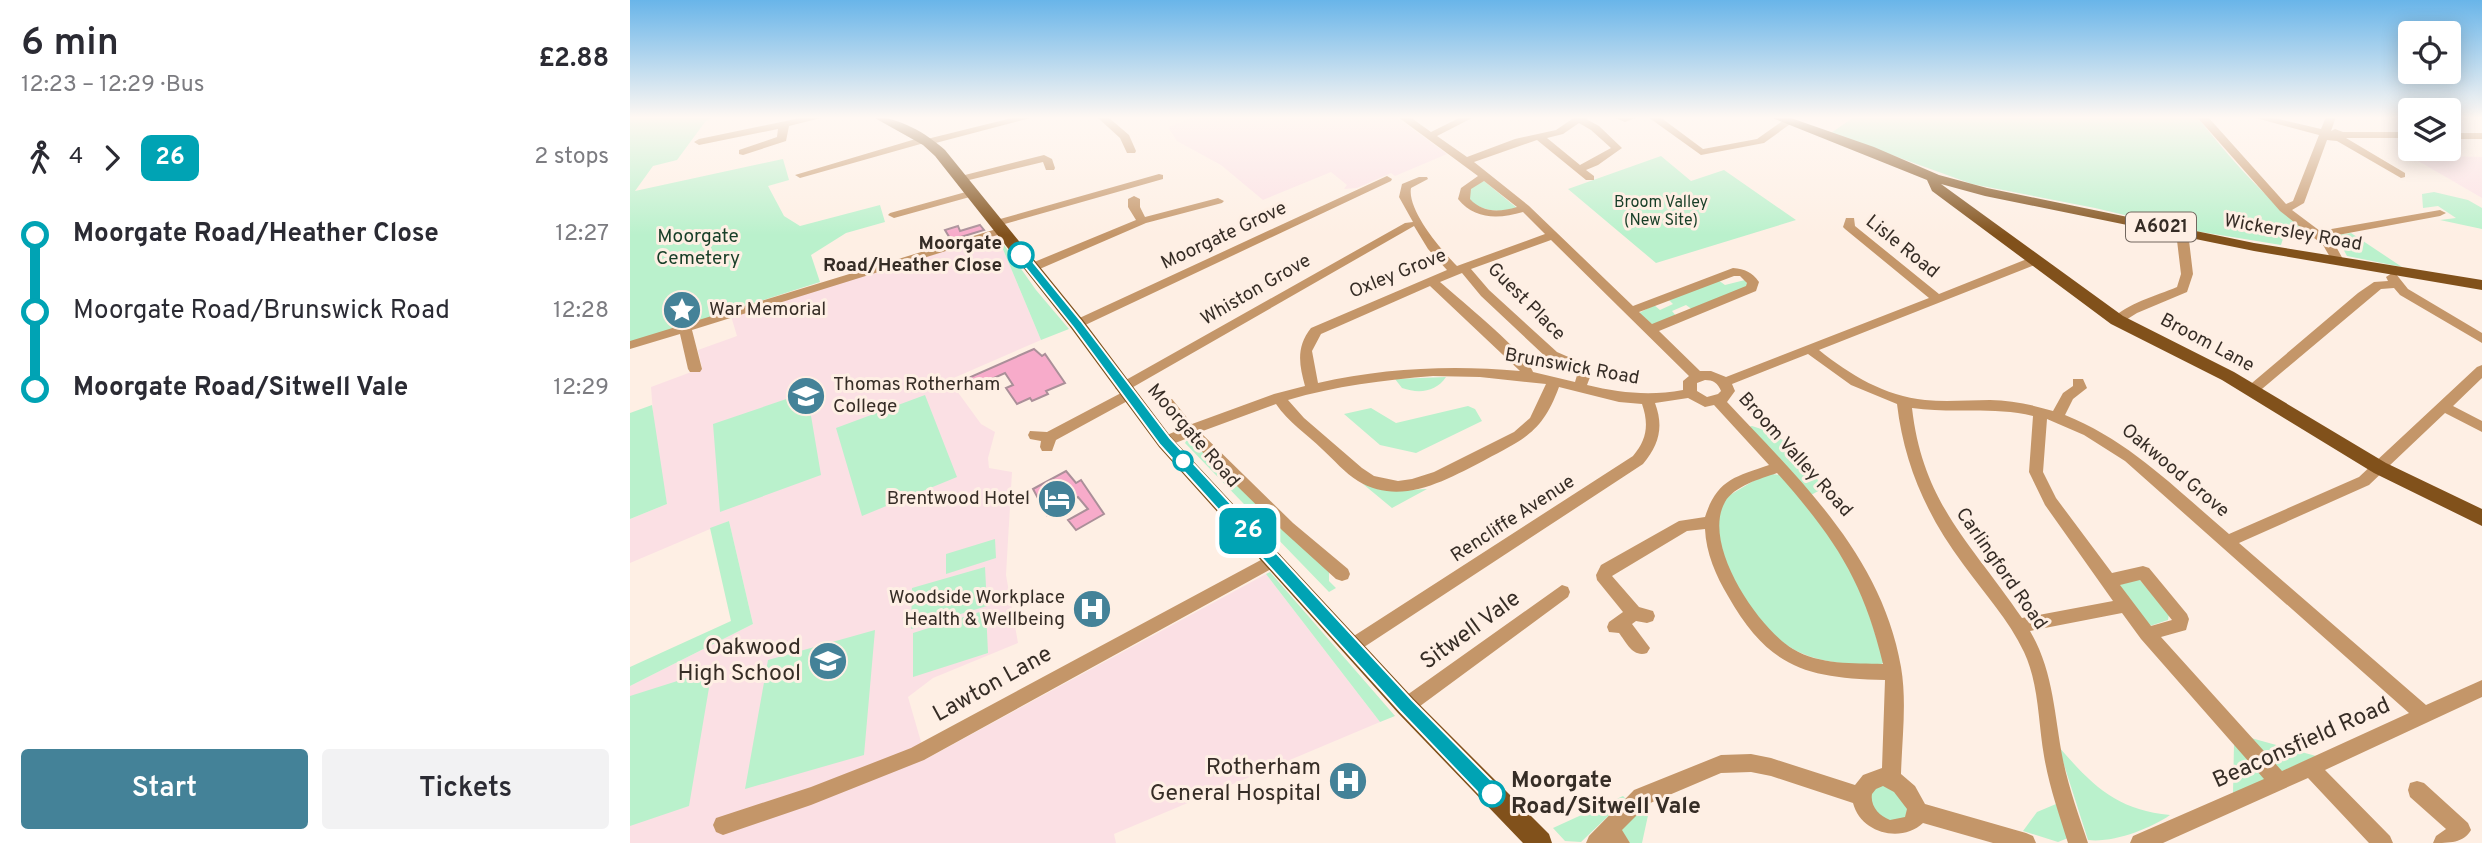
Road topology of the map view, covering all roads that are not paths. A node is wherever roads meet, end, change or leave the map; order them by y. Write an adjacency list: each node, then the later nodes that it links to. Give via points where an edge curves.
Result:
1 (869, 156): 14 (street)
2 (940, 156): 20 (main road, Moorgate Road)
3 (1459, 156): 11 (street)
4 (1478, 156): 11 (street)
5 (1563, 156): 13 (street)
6 (1607, 156): 13 (street)
7 (1884, 156): 19 (main road, A6021)
8 (2237, 156): 27 (street)
9 (2316, 156): 27 (street, via 2298,203)
10 (2372, 156): 15 (street)
11 (1466, 161): 16 (street)
12 (1050, 168): 20 (street, via 1044,158)
13 (1578, 169): 18 (street)
14 (800, 175)
15 (2401, 175)
16 (1485, 176): 26 (street); 26 (street, via 1466,188 1469,206 1489,214)
17 (1159, 177): 33 (street)
18 (1590, 178)
19 (1934, 178): 34 (main road, Wickersley Road / A6021); 37 (main road, Broom Lane, via 1937,188)
20 (961, 179): 23 (main road, Moorgate Road)
21 (1423, 179): 40 (street, via 1406,186 1404,197 1432,247)
22 (1387, 180): 47 (street, Moorgate Grove)
23 (972, 193): 29 (street); 33 (main road, Moorgate Road)
24 (1134, 199): 31 (street)
25 (1217, 201): 31 (street, via 1199,201)
26 (1525, 208): 35 (street)
27 (2284, 209): 36 (street)
28 (2440, 214): 36 (street)
29 (894, 215)
30 (1850, 220): 44 (street, Lisle Road, via 1852,230)
31 (1142, 221): 39 (street)
32 (1409, 225): 62 (street, Whiston Grove)
33 (1000, 227): 39 (main road, Moorgate Road); 48 (street)
34 (2182, 232): 38 (main road, Wickersley Road / A6021); 46 (street, via 2183,289)
35 (1554, 235): 40 (street, Oxley Grove); 45 (street)
36 (2319, 235): 38 (street, via 2334,249)
37 (2036, 260): 44 (street); 46 (main road, Broom Lane)
38 (2338, 261): 41 (main road, Wickersley Road / A6021)
39 (1031, 268): 47 (main road, Moorgate Road)
40 (1460, 270): 42 (street, Oxley Grove); 60 (street, Guest Place, via 1552,355 1584,369)
41 (2393, 277): 43 (main road, Wickersley Road / A6021); 50 (street, via 2413,298); 63 (street, via 2362,296)
42 (1432, 281): 55 (street, via 1514,356); 61 (street, Oxley Grove, via 1316,331 1305,350)
43 (2482, 285)
44 (1938, 299): 52 (street)
45 (1631, 311): 49 (street); 49 (street, via 1733,272 1743,273 1753,282 1752,288)
46 (2117, 320): 63 (main road, Broom Lane)
47 (1077, 324): 62 (main road, Moorgate Road)
48 (685, 328): 51 (street); 53 (street)
49 (1650, 330): 56 (street)
50 (2482, 339)
51 (630, 345)
52 (1810, 349): 58 (street); 69 (street, Oakwood Grove, via 1852,382)
53 (695, 369)
54 (2482, 370): 70 (street)
55 (1527, 376): 57 (street, Brunswick Road); 61 (street, Brunswick Road, via 1416,372)
56 (1697, 376): 58 (street); 64 (street, via 1690,381)
57 (1554, 380): 60 (street, Brunswick Road); 65 (street, via 1539,419 1526,431 1433,480 1408,486 1380,483 1359,474)
58 (1725, 382): 67 (street, via 1728,391)
59 (2078, 382): 72 (street, via 2080,388 2068,396)
60 (1580, 386): 66 (street, Brunswick Road)
61 (1312, 387): 65 (street, Brunswick Road)
62 (1125, 391): 75 (street, Whiston Grove); 76 (main road, Moorgate Road)
63 (2251, 391): 78 (main road, Broom Lane)
64 (1690, 393): 66 (street, Brunswick Road); 67 (street, via 1705,402)
65 (1279, 397): 74 (street, Brunswick Road)
66 (1647, 400): 89 (street, Rencliffe Avenue, via 1655,429 1651,445 1638,460)
67 (1718, 401): 77 (street, Broom Valley Road)
68 (1167, 402): 74 (street, Moorgate Road)
69 (1904, 402): 71 (street, Oakwood Grove, via 2000,405); 87 (street, Carlingford Road, via 1910,445 1928,496 1959,547)
70 (2444, 407): 73 (street); 78 (street)
71 (2040, 413): 72 (street, Oakwood Grove); 84 (street, via 2036,472 2050,501)
72 (2057, 418): 81 (street, Oakwood Grove, via 2119,449)
73 (2482, 427)
74 (1189, 430): 76 (street, Brunswick Road); 83 (street, Moorgate Road)
75 (1044, 439)
76 (1165, 442): 82 (main road, Moorgate Road)
77 (1777, 467): 80 (street, via 1724,492); 91 (street, Broom Valley Road, via 1821,512 1852,556 1878,615)
78 (2379, 468): 79 (main road, Broom Lane); 81 (street, via 2364,481)
79 (2482, 518)
80 (1710, 523): 90 (street, via 1684,525 1604,575); 91 (street, via 1714,547 1734,592 1746,615 1773,646 1805,663 1833,670)
81 (2227, 542): 94 (street, Oakwood Grove)
82 (1274, 559): 89 (main road, Moorgate Road); 101 (street, Lawton Lane, via 917,754)
83 (1342, 574)
84 (2107, 581): 86 (street); 88 (street, via 2143,573 2181,619 2180,625)
85 (1562, 592): 93 (street, Sitwell Vale)
86 (2126, 605): 87 (street); 88 (street)
87 (2019, 626): 105 (street, Carlingford Road, via 2045,687 2056,771)
88 (2147, 634): 97 (street)
89 (1352, 646): 93 (main road, Moorgate Road)
90 (1641, 648)
91 (1892, 672): 96 (street, Broom Valley Road)
92 (2482, 688): 94 (street, Beaconsfield Road)
93 (1406, 706): 103 (main road, Moorgate Road)
94 (2425, 715): 95 (street, Beaconsfield Road)
95 (2311, 768): 97 (street, Beaconsfield Road); 107 (street)
96 (1891, 778): 99 (street, via 1868,782); 100 (street, via 1908,789)
97 (2280, 782): 106 (street, Beaconsfield Road)
98 (2417, 790): 108 (street, via 2461,830)
99 (1861, 796): 100 (street, via 1867,816 1892,830 1906,827); 102 (street, via 1771,766 1721,764 1641,797)
100 (1916, 811): 104 (street)
101 (723, 825)
102 (1608, 839)
103 (1540, 843)
104 (2025, 843)
105 (2078, 843)
106 (2140, 843)
107 (2383, 843)
108 (2443, 843)

